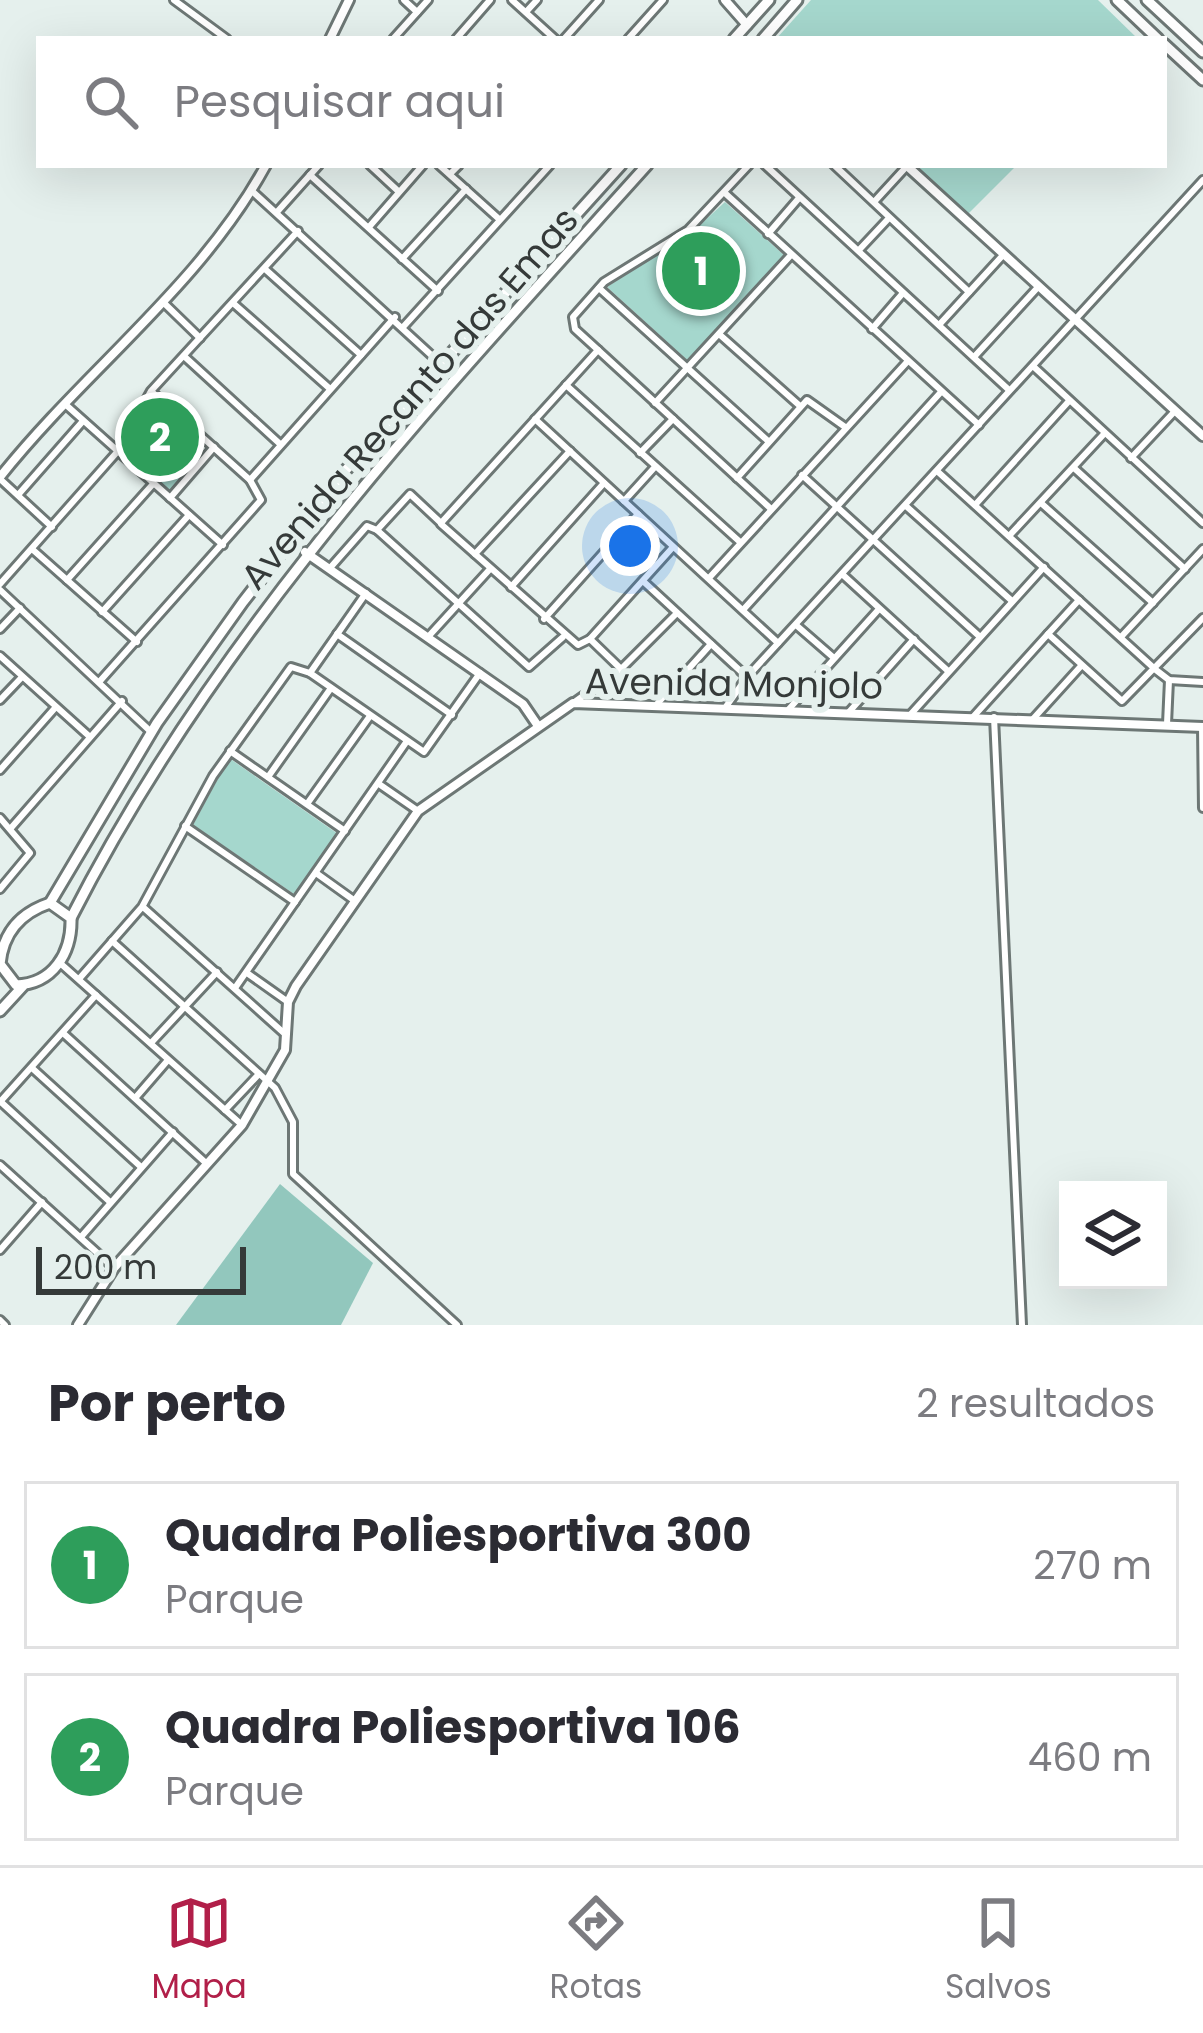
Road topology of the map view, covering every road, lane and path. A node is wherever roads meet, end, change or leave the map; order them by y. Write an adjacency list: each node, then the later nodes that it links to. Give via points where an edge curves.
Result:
1 (174, 0): 18 (street)
2 (350, 0): 19 (street)
3 (404, 0): 15 (street)
4 (428, 0): 15 (street)
5 (490, 0): 21 (street)
6 (512, 0): 16 (street)
7 (537, 0): 16 (street)
8 (599, 0): 23 (street)
9 (725, 0): 17 (street)
10 (769, 0): 17 (main road)
11 (797, 0): 26 (main road)
12 (1118, 0): 27 (main road)
13 (1147, 0): 29 (main road)
14 (658, 2): 24 (street)
15 (417, 12): 20 (street)
16 (526, 12): 22 (street)
17 (749, 22): 25 (main road)
18 (222, 36)
19 (332, 36)
20 (396, 36)
21 (459, 36)
22 (552, 36)
23 (567, 36)
24 (630, 36)
25 (737, 36)
26 (769, 36)
27 (1155, 36)
28 (1167, 47): 30 (main road)
29 (1203, 52)
30 (1203, 80)
31 (264, 168): 49 (street)
32 (316, 168): 46 (street)
33 (373, 168): 50 (street)
34 (420, 168): 50 (street)
35 (443, 168): 45 (street)
36 (456, 168): 45 (street)
37 (547, 168): 56 (street)
38 (618, 168): 84 (main road, Avenida Recanto das Emas)
39 (644, 168): 105 (main road, Avenida Recanto das Emas)
40 (747, 168): 51 (street)
41 (767, 168): 52 (street)
42 (836, 168): 53 (street)
43 (905, 168): 53 (street)
44 (909, 168): 61 (street)
45 (450, 174): 48 (street)
46 (310, 175): 54 (street); 57 (street)
47 (1203, 180): 73 (street)
48 (466, 189): 56 (street); 63 (street)
49 (252, 191): 54 (street); 70 (street)
50 (399, 192): 57 (street)
51 (726, 194): 59 (street); 66 (street, via 688,230)
52 (800, 198): 59 (street); 60 (street)
53 (874, 202): 55 (street)
54 (277, 212): 58 (street)
55 (890, 217): 60 (street); 69 (street)
56 (501, 220): 67 (street)
57 (369, 227): 63 (street)
58 (298, 231): 64 (street); 72 (street)
59 (768, 234): 62 (street)
60 (859, 250): 68 (street)
61 (1004, 254): 65 (street); 69 (street)
62 (790, 255): 76 (street); 77 (street)
63 (403, 259): 67 (street)
64 (264, 268): 71 (street); 80 (street)
65 (1039, 286): 73 (street); 82 (street)
66 (599, 288): 79 (street, via 572,320); 86 (street)
67 (438, 290): 75 (street)
68 (904, 292): 74 (street); 76 (street)
69 (969, 292): 74 (street)
70 (164, 302): 78 (street); 93 (street)
71 (232, 303): 78 (street); 88 (street)
72 (395, 317): 75 (street); 80 (street)
73 (1075, 319): 85 (street); 96 (street)
74 (939, 325): 82 (street)
75 (404, 326): 84 (street)
76 (872, 329): 83 (street)
77 (719, 334): 86 (street); 95 (street)
78 (200, 338): 81 (street)
79 (598, 350): 87 (street); 94 (street)
80 (361, 355): 88 (street)
81 (184, 356): 90 (street); 107 (street)
82 (974, 357): 89 (street)
83 (907, 362): 91 (street); 101 (street)
84 (441, 364): 102 (main road, Avenida Recanto das Emas)
85 (1033, 367): 89 (street); 92 (street)
86 (688, 368): 94 (street); 106 (street)
87 (566, 386): 97 (street); 112 (street)
88 (329, 388): 107 (street)
89 (1010, 391): 100 (street)
90 (152, 392): 108 (street); 110 (street)
91 (941, 392): 100 (street); 128 (street)
92 (1069, 400): 103 (street); 130 (street)
93 (62, 401): 99 (street); 119 (street)
94 (655, 403): 98 (street)
95 (800, 406): 101 (street, via 810,400); 106 (street)
96 (1175, 411): 104 (street); 113 (street)
97 (535, 419): 111 (street); 134 (street)
98 (673, 419): 112 (street); 120 (street)
99 (84, 421): 110 (street); 124 (street)
100 (979, 425): 117 (street)
101 (845, 427): 118 (street)
102 (385, 428): 105 (main road, via 390,443); 109 (main road, Avenida Recanto das Emas)
103 (1105, 434): 113 (street); 116 (street)
104 (1203, 436)
105 (401, 440): 114 (main road, Avenida Recanto das Emas)
106 (768, 442): 120 (street)
107 (280, 444): 121 (street)
108 (214, 448): 121 (street); 125 (street)
109 (366, 448): 114 (main road, via 381,451); 181 (main road, Avenida Recanto das Emas)
110 (118, 451): 123 (street); 136 (street)
111 (570, 451): 122 (street); 146 (street)
112 (640, 453): 115 (street)
113 (1131, 458): 135 (street)
114 (379, 464): 145 (main road, Avenida Recanto das Emas)
115 (655, 467): 126 (street); 140 (street)
116 (1074, 468): 127 (street); 150 (street)
117 (938, 471): 129 (street); 130 (street)
118 (802, 475): 128 (street); 131 (street)
119 (0, 478): 124 (street)
120 (737, 478): 131 (street)
121 (250, 479): 141 (street, via 261,495 258,506)
122 (604, 483): 126 (street); 155 (street)
123 (153, 484): 125 (street); 153 (street)
124 (18, 495): 136 (street)
125 (170, 498): 133 (street)
126 (624, 501): 132 (street)
127 (1042, 503): 138 (street); 161 (street)
128 (838, 506): 139 (street); 164 (street)
129 (906, 506): 139 (street); 160 (street)
130 (975, 506): 138 (street)
131 (770, 508): 140 (street)
132 (638, 514): 142 (street); 168 (street)
133 (189, 515): 141 (street); 165 (street)
134 (441, 523): 137 (street, via 410,494); 146 (street)
135 (1203, 523)
136 (52, 527): 143 (street)
137 (377, 530): 148 (street, via 367,526); 159 (street)
138 (1009, 536): 147 (street)
139 (874, 540): 151 (street); 175 (street)
140 (740, 542): 152 (street)
141 (223, 545): 179 (street)
142 (674, 547): 152 (street); 154 (street)
143 (32, 549): 153 (street); 156 (street)
144 (1203, 549): 150 (street)
145 (305, 552): 148 (street); 184 (main road, Avenida Recanto das Emas)
146 (475, 554): 149 (street)
147 (1043, 567): 158 (street); 160 (street)
148 (330, 568): 157 (street)
149 (490, 568): 155 (street); 159 (street)
150 (1185, 569): 161 (street)
151 (842, 574): 163 (street); 169 (street)
152 (709, 578): 164 (street)
153 (67, 580): 165 (street)
154 (643, 581): 166 (street); 177 (street)
155 (511, 586): 168 (street)
156 (0, 587): 162 (street)
157 (366, 593): 171 (street); 173 (street)
158 (1079, 600): 172 (street); 176 (street)
159 (459, 602): 173 (street); 174 (street, via 530,668)
160 (1012, 602): 175 (street)
161 (1153, 603): 176 (street)
162 (20, 608): 170 (street); 196 (street)
163 (879, 609): 178 (street); 185 (street)
164 (743, 610): 180 (street)
165 (102, 612): 179 (street)
166 (677, 613): 182 (street); 187 (street)
167 (1203, 618): 188 (street)
168 (544, 619): 174 (street)
169 (796, 625): 180 (street); 185 (street)
170 (0, 629)
171 (337, 634): 190 (street); 210 (street)
172 (1048, 634): 186 (street); 213 (street)
173 (428, 637): 191 (street)
174 (563, 637): 177 (street, via 578,645)
175 (980, 637): 189 (street)
176 (1121, 637): 188 (street)
177 (590, 639): 187 (street)
178 (914, 640): 189 (street); 209 (street)
179 (137, 642): 196 (street)
180 (778, 643): 193 (street)
181 (214, 644): 184 (main road); 198 (main road, Avenida Recanto das Emas)
182 (711, 644): 193 (street); 205 (street)
183 (0, 656): 192 (street)
184 (226, 658): 200 (main road, Avenida Recanto das Emas)
185 (834, 658): 208 (street)
186 (1081, 666): 188 (street, via 1122,700); 215 (street)
187 (621, 669): 197 (street)
188 (1156, 670): 194 (street)
189 (948, 671): 211 (street)
190 (310, 673): 199 (street); 222 (street, via 290,667)
191 (480, 673): 210 (street); 217 (street, via 523,704)
192 (22, 677): 201 (street); 206 (street)
193 (747, 677): 207 (street)
194 (1169, 680): 195 (street); 218 (street)
195 (1202, 680)
196 (100, 681): 202 (street)
197 (599, 686): 203 (street); 204 (street)
198 (183, 687): 200 (main road); 216 (main road, Avenida Recanto das Emas)
199 (331, 688): 212 (street); 224 (street)
200 (201, 696): 234 (main road, Avenida Recanto das Emas)
201 (0, 700)
202 (122, 701): 216 (street); 220 (street)
203 (602, 702): 204 (street, Avenida Monjolo); 205 (street, Avenida Monjolo)
204 (573, 703): 217 (street, Avenida Monjolo)
205 (657, 704): 207 (street, Avenida Monjolo)
206 (55, 707): 220 (street); 223 (street)
207 (725, 708): 208 (street, Avenida Monjolo)
208 (789, 709): 209 (street, Avenida Monjolo)
209 (849, 712): 211 (street, Avenida Monjolo)
210 (452, 715): 221 (street, via 424,752)
211 (910, 715): 213 (street, Avenida Monjolo)
212 (370, 716): 221 (street); 226 (street)
213 (973, 717): 214 (street, Avenida Monjolo)
214 (994, 717): 215 (street, Avenida Monjolo); 275 (street)
215 (1034, 719): 218 (street, Avenida Monjolo)
216 (151, 726): 233 (main road, Avenida Recanto das Emas)
217 (538, 726): 228 (street, Avenida Monjolo)
218 (1166, 726): 219 (street, Avenida Monjolo)
219 (1203, 727): 227 (street)
220 (90, 737): 231 (street)
221 (407, 741): 225 (street)
222 (230, 751): 224 (street); 230 (street)
223 (0, 770)
224 (268, 777): 226 (street)
225 (379, 784): 228 (street); 232 (street)
226 (307, 804): 232 (street)
227 (1203, 808)
228 (418, 811): 237 (street, Avenida Monjolo)
229 (0, 818): 231 (street)
230 (184, 826): 238 (street); 240 (street)
231 (11, 828): 236 (street, via 30,853)
232 (345, 831): 235 (street)
233 (90, 838): 234 (main road); 239 (main road, Avenida Recanto das Emas)
234 (106, 850): 241 (main road, Avenida Recanto das Emas)
235 (316, 873): 237 (street); 238 (street)
236 (0, 889)
237 (355, 901): 251 (street, Avenida Monjolo)
238 (296, 902): 246 (street)
239 (50, 903): 241 (main road); 244 (main road, via 11,929)
240 (142, 907): 242 (street); 245 (street)
241 (71, 918): 243 (main road)
242 (112, 941): 247 (street); 252 (street)
243 (60, 963): 247 (street); 248 (main road)
244 (1, 972): 248 (main road)
245 (217, 972): 249 (street); 252 (street)
246 (247, 973): 249 (street); 251 (street)
247 (79, 979): 250 (street)
248 (23, 986): 253 (main road)
249 (235, 988): 255 (street)
250 (96, 995): 254 (street); 256 (street)
251 (288, 1002): 255 (street)
252 (185, 1007): 256 (street); 259 (street)
253 (0, 1011)
254 (63, 1033): 258 (street); 260 (street)
255 (288, 1036): 259 (street)
256 (152, 1043): 257 (street)
257 (169, 1060): 260 (street); 262 (street)
258 (32, 1068): 261 (street); 267 (street)
259 (263, 1077): 262 (street); 263 (street); 274 (street, via 293,1122 293,1174)
260 (136, 1097): 264 (street)
261 (0, 1102): 269 (street)
262 (225, 1110): 263 (street)
263 (242, 1125): 266 (street)
264 (173, 1132): 266 (street); 267 (street)
265 (0, 1165): 268 (street)
266 (208, 1165): 272 (street)
267 (141, 1167): 269 (street)
268 (42, 1202): 270 (street); 271 (street)
269 (110, 1202): 270 (street)
270 (81, 1237): 272 (street)
271 (0, 1250)
272 (114, 1268): 273 (street)
273 (78, 1325)
274 (457, 1325)
275 (1022, 1325)

